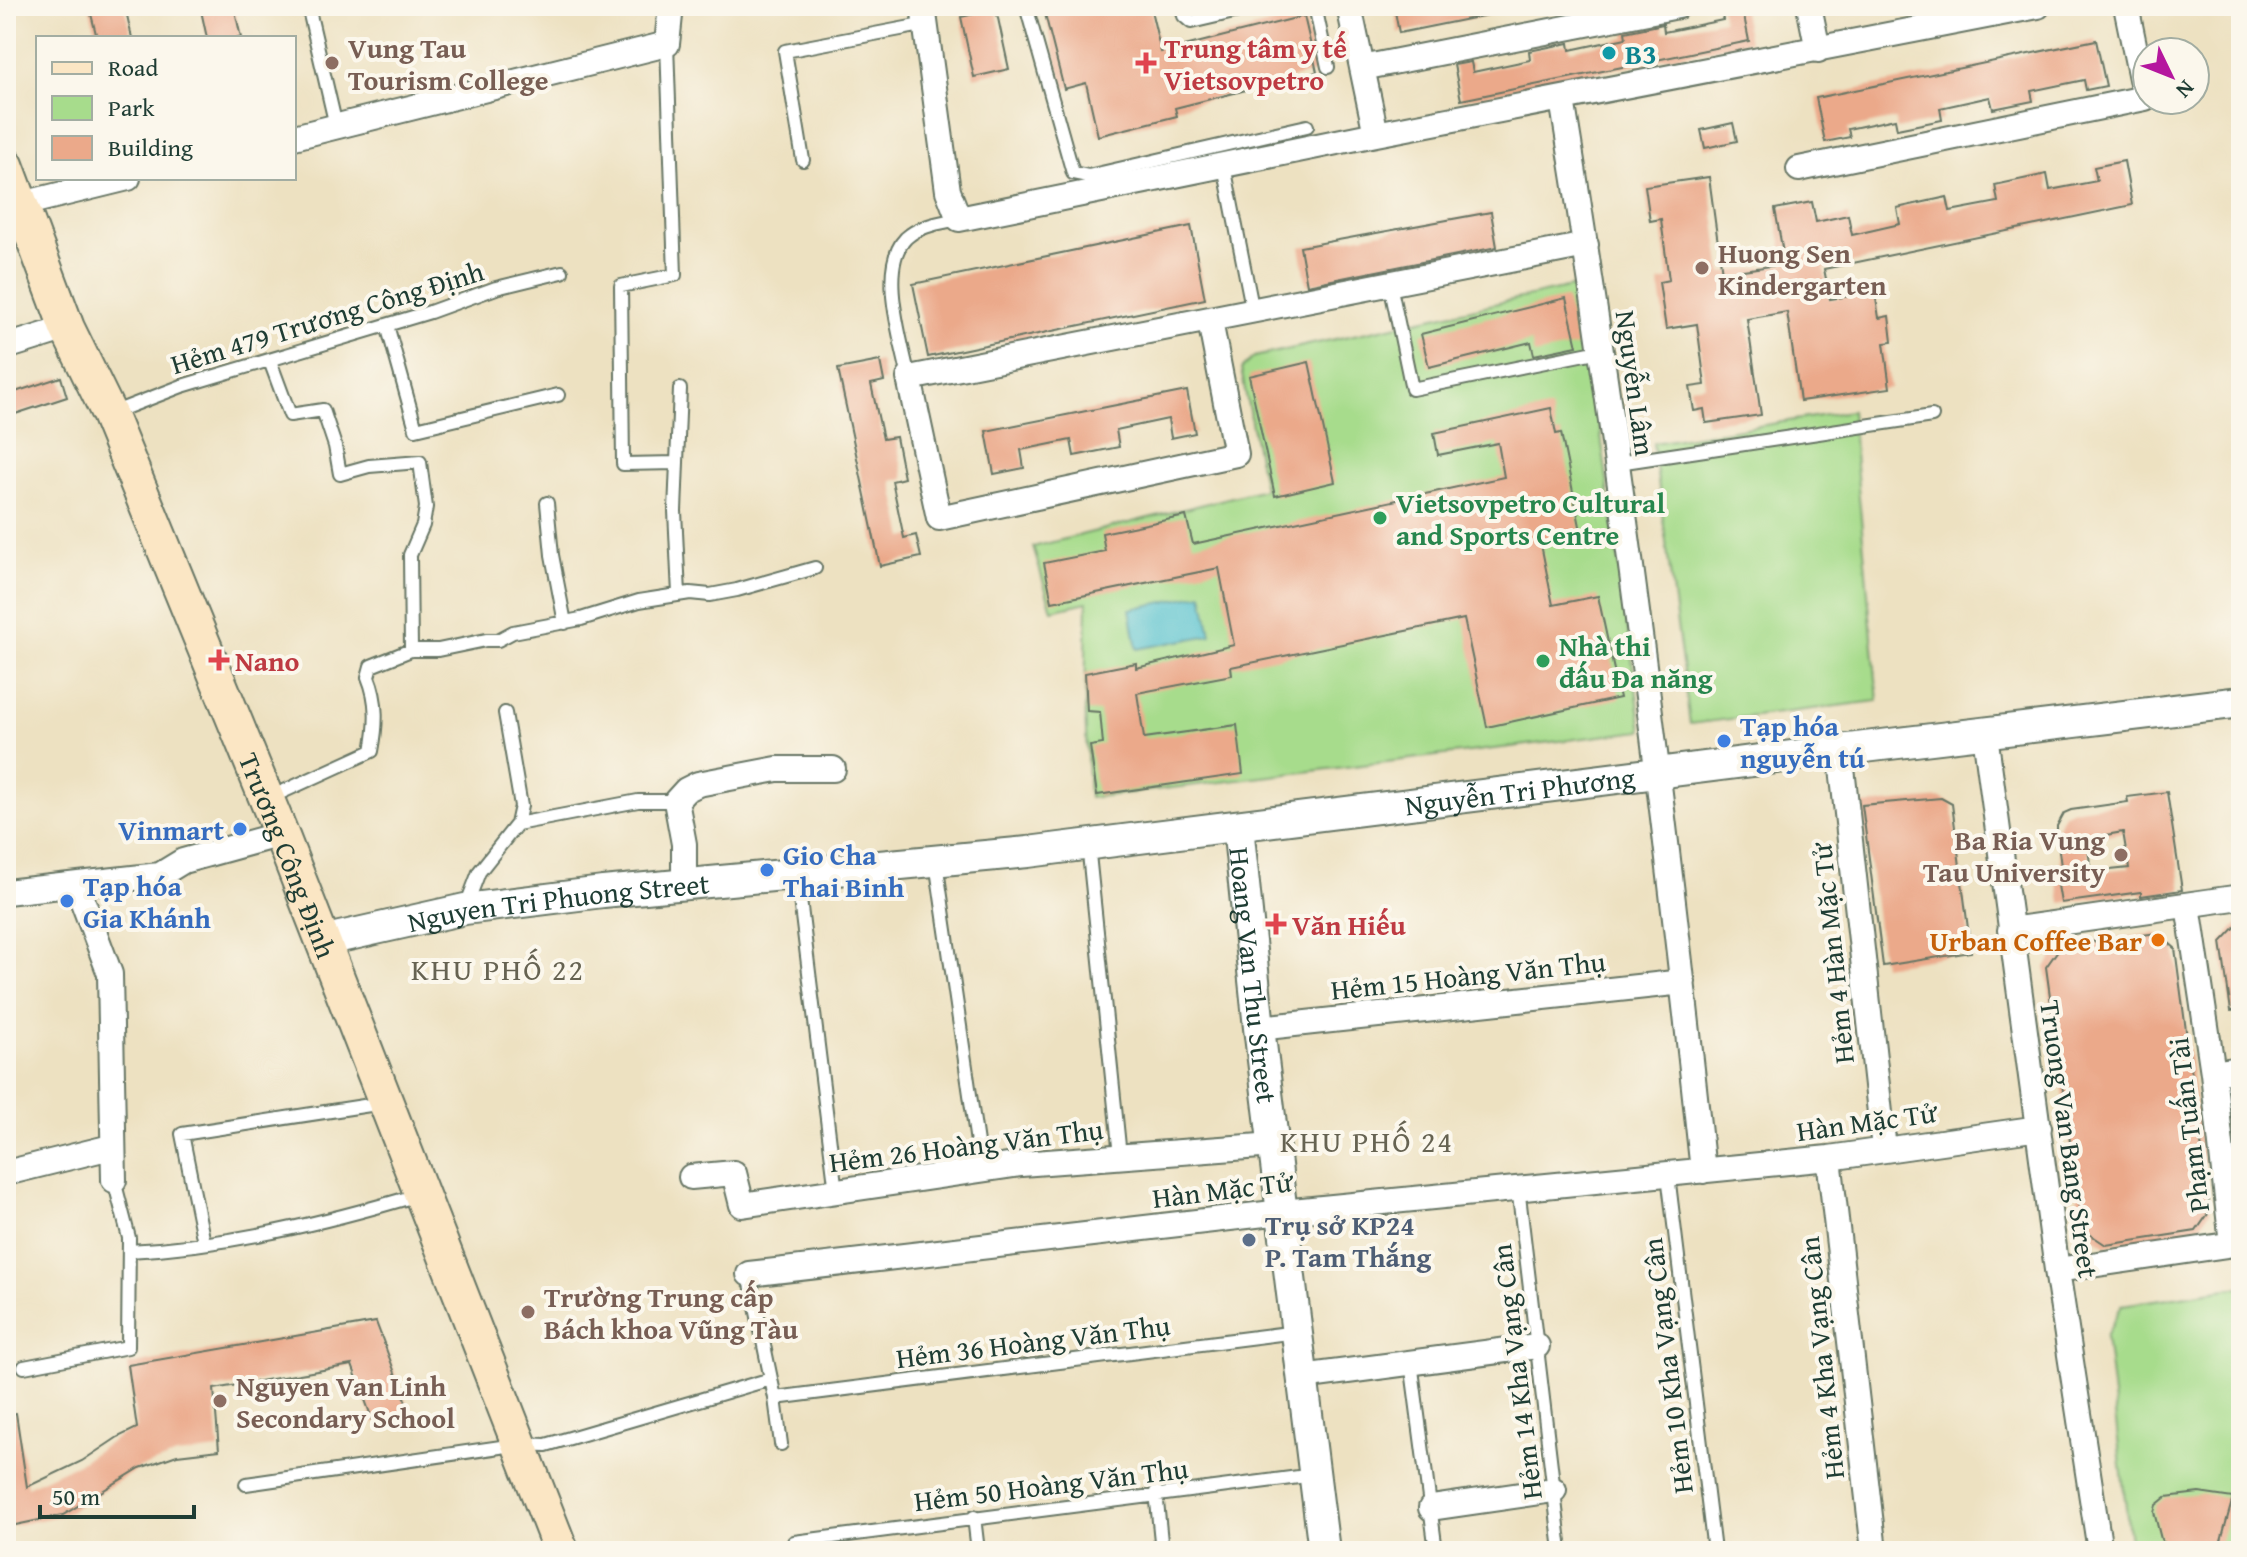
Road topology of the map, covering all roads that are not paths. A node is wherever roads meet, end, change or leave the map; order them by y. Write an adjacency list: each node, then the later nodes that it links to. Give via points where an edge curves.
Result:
1 (308, 6): 18 (lane)
2 (671, 6): 13 (street)
3 (1026, 6): 19 (lane, via 1073,173 1088,176)
4 (1182, 6): 5 (lane, via 1184,16 1196,22)
5 (1260, 6)
6 (1315, 6): 15 (lane)
7 (1349, 6): 16 (street)
8 (1678, 6): 16 (street)
9 (1809, 6): 14 (street)
10 (2038, 6): 14 (street)
11 (2126, 6): 25 (street, via 2145,98)
12 (925, 15): 22 (lane, via 785,51); 28 (street, via 948,191)
13 (667, 44): 18 (street); 44 (lane, via 675,275 621,286 620,420 623,464)
14 (1818, 50): 17 (street)
15 (1328, 67)
16 (1362, 68): 20 (street)
17 (1562, 99): 20 (street); 29 (street, Nguyễn Lâm)
18 (336, 126): 21 (street)
19 (1307, 126)
20 (1376, 134): 24 (street)
21 (296, 136)
22 (803, 160)
23 (6, 165): 27 (main road, Trương Công Định)
24 (1224, 166): 28 (street); 32 (lane)
25 (1799, 169)
26 (120, 180): 27 (street)
27 (22, 204): 35 (main road, Trương Công Định)
28 (959, 219): 39 (lane, via 925,226 905,239 894,261 891,282)
29 (1586, 245): 31 (street); 37 (street, Nguyễn Lâm)
30 (562, 272): 34 (lane, Hẻm 479 Trương Công Định)
31 (1390, 284): 32 (street); 37 (lane, via 1412,389)
32 (1253, 312): 33 (street)
33 (1210, 321): 39 (street); 39 (street, via 1236,454 939,518)
34 (387, 325): 38 (lane, Hẻm 479 Trương Công Định); 41 (lane, via 416,429)
35 (67, 328): 36 (street); 42 (main road, Trương Công Định)
36 (6, 347)
37 (1600, 351): 45 (street, Nguyễn Lâm)
38 (270, 361): 42 (lane, Hẻm 479 Trương Công Định); 50 (lane, via 290,415 323,410 340,474 420,462 426,507 410,555)
39 (909, 378)
40 (680, 389): 44 (lane)
41 (558, 395)
42 (109, 414): 57 (main road, Trương Công Định)
43 (1932, 416): 45 (lane)
44 (677, 463): 48 (lane)
45 (1618, 463): 56 (street, Nguyễn Lâm)
46 (547, 503): 49 (lane)
47 (815, 568): 48 (lane, via 737,590)
48 (679, 594): 49 (lane)
49 (565, 623): 50 (lane, via 513,632 498,640)
50 (411, 650): 57 (lane, via 371,666 368,677 375,693 377,727 372,751)
51 (2241, 702): 53 (street, Nguyễn Tri Phương)
52 (505, 713): 59 (lane, via 521,806)
53 (1985, 734): 54 (street, Nguyễn Tri Phương); 71 (street, Truong Van Bang Street)
54 (1840, 750): 56 (street, Nguyễn Tri Phương); 81 (street, Hẻm 4 Hàn Mặc Tử)
55 (833, 769): 58 (street, via 777,769 698,784)
56 (1658, 772): 60 (street, Nguyễn Tri Phương); 73 (street, Nguyễn Lâm)
57 (266, 799): 61 (main road, Trương Công Định)
58 (676, 801): 59 (lane, via 638,801); 66 (street)
59 (517, 824): 70 (lane, via 479,872)
60 (1238, 826): 62 (street, Nguyễn Tri Phương); 74 (street, Hoang Van Thu Street)
61 (281, 834): 65 (street, via 183,861 160,875); 72 (main road, Trương Công Định)
62 (1088, 844): 63 (street, Nguyễn Tri Phương); 82 (lane)
63 (936, 862): 64 (street, Nguyễn Tri Phương); 84 (lane)
64 (797, 875): 66 (street, Nguyen Tri Phuong Street); 91 (lane)
65 (77, 886): 67 (street); 80 (street, via 110,974)
66 (684, 886): 70 (street, Nguyen Tri Phuong Street)
67 (6, 892)
68 (2241, 897): 69 (street)
69 (2188, 905): 71 (street); 76 (street, Phạm Tuấn Tài)
70 (465, 909): 72 (street, Nguyen Tri Phuong Street)
71 (2010, 930): 78 (street, Truong Van Bang Street)
72 (322, 941): 77 (main road, Trương Công Định)
73 (1683, 982): 74 (street, Hẻm 15 Hoàng Văn Thụ); 85 (street, Nguyễn Lâm)
74 (1259, 1028): 79 (street, Hoang Van Thu Street)
75 (2241, 1069): 76 (street)
76 (2213, 1073): 95 (street, Phạm Tuấn Tài)
77 (386, 1103): 92 (main road, Trương Công Định); 94 (lane, via 182,1134)
78 (2039, 1128): 81 (street, Hàn Mặc Tử); 97 (street, Truong Van Bang Street)
79 (1274, 1145): 82 (street, Hẻm 26 Hoàng Văn Thụ); 93 (street, Hoang Van Thu Street)
80 (111, 1147): 86 (street); 89 (street)
81 (1884, 1149): 83 (street, Hàn Mặc Tử)
82 (1120, 1156): 84 (street, Hẻm 26 Hoàng Văn Thụ)
83 (1829, 1158): 85 (street, Hàn Mặc Tử); 122 (street, Hẻm 4 Kha Vạng Cân)
84 (981, 1170): 91 (street, Hẻm 26 Hoàng Văn Thụ)
85 (1703, 1171): 87 (street, Hàn Mặc Tử)
86 (6, 1173)
87 (1668, 1175): 90 (street, Hàn Mặc Tử); 121 (lane, Hẻm 10 Kha Vạng Cân)
88 (691, 1177): 91 (street, Hẻm 26 Hoàng Văn Thụ, via 734,1173 742,1205)
89 (114, 1180): 96 (lane)
90 (1518, 1187): 93 (street, Hàn Mặc Tử); 100 (lane, Hẻm 14 Kha Vạng Cân)
91 (836, 1192)
92 (421, 1194): 94 (lane, via 301,1227); 106 (main road, Trương Công Định)
93 (1282, 1212): 98 (street, Hàn Mặc Tử); 99 (street, Hoang Van Thu Street)
94 (204, 1243): 96 (lane)
95 (2237, 1243): 97 (street)
96 (129, 1251): 102 (lane, via 128,1347)
97 (2057, 1270): 123 (street, Truong Van Bang Street)
98 (749, 1274): 104 (lane)
99 (1297, 1332): 103 (street, Hoang Van Thu Street); 105 (lane, Hẻm 36 Hoàng Văn Thụ)
100 (1537, 1346): 101 (street); 110 (lane, Hẻm 14 Kha Vạng Cân)
101 (1411, 1362): 103 (street); 112 (lane)
102 (24, 1367)
103 (1302, 1377): 108 (street, Hoang Van Thu Street)
104 (771, 1379): 105 (lane); 106 (lane, via 546,1445)
105 (775, 1398): 107 (lane)
106 (521, 1444): 109 (lane); 115 (main road, Trương Công Định)
107 (781, 1444)
108 (1314, 1475): 113 (lane, Hẻm 50 Hoàng Văn Thụ); 118 (street, Hoang Van Thu Street)
109 (246, 1484)
110 (1554, 1490): 112 (street); 120 (lane, Hẻm 14 Kha Vạng Cân)
111 (1156, 1492): 117 (lane)
112 (1431, 1508): 119 (lane)
113 (974, 1517): 114 (lane, Hẻm 50 Hoàng Văn Thụ); 116 (lane)
114 (794, 1542)
115 (561, 1551)
116 (978, 1551)
117 (1162, 1551)
118 (1324, 1551)
119 (1436, 1551)
120 (1561, 1551)
121 (1714, 1551)
122 (1874, 1551)
123 (2100, 1551)

